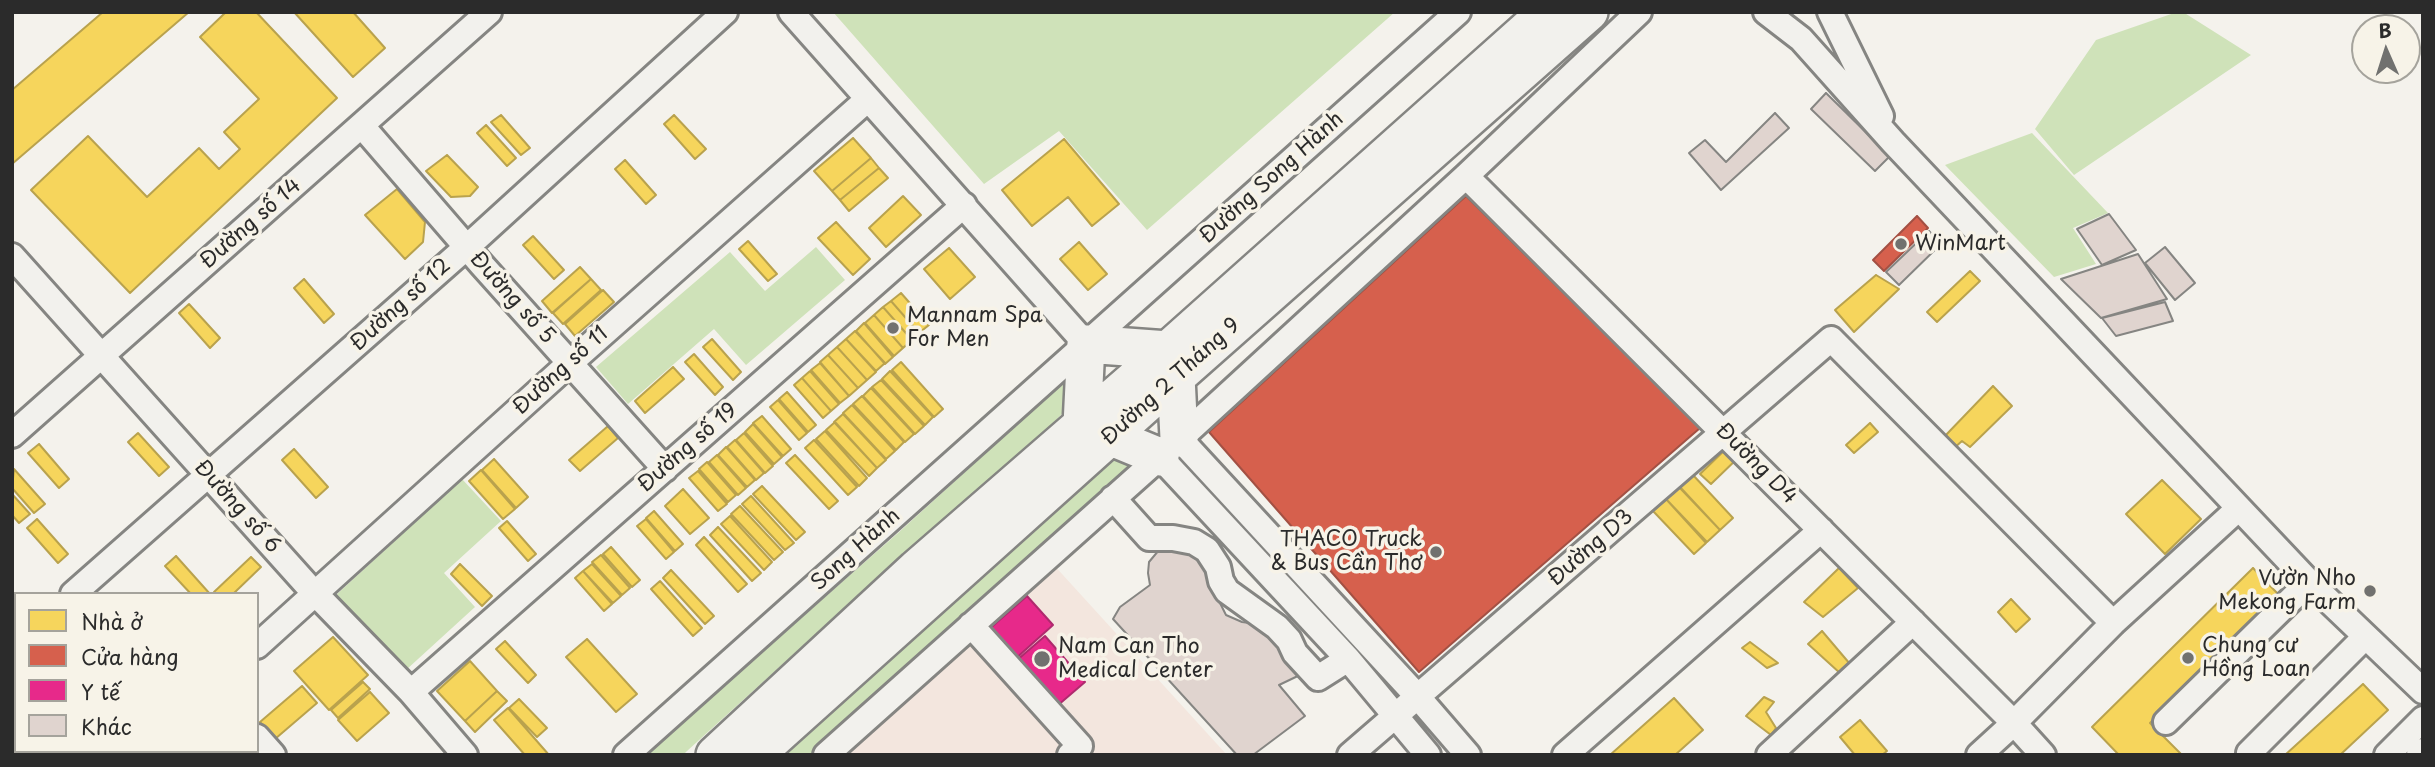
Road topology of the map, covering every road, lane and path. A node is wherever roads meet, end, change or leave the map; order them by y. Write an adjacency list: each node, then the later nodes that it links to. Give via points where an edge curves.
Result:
1 (489, 12): 11 (street, Đường số 14)
2 (725, 12): 15 (street, Đường số 12)
3 (791, 12): 10 (street)
4 (1458, 12): 17 (street, Đường Song Hành)
5 (1547, 12): 20 (highway, Đường 2 Tháng 9)
6 (1589, 12): 20 (highway, Đường 2 Tháng 9)
7 (1639, 12): 13 (street)
8 (1766, 12): 12 (street, via 1801,39)
9 (1830, 12): 12 (street)
10 (868, 99): 14 (street); 19 (street, Đường số 11)
11 (362, 126): 15 (street, Đường số 5); 18 (street, Đường số 14)
12 (1893, 142): 28 (street)
13 (1466, 176): 22 (street, Đường D4); 24 (street)
14 (964, 205): 17 (street); 25 (street, Đường số 19)
15 (467, 247): 19 (street, Đường số 5); 26 (street, Đường số 12)
16 (12, 256): 18 (street, Đường số 6)
17 (1086, 344): 20 (highway); 21 (highway); 52 (street, Song Hành)
18 (102, 354): 23 (street, Đường số 14); 26 (street, Đường số 6)
19 (570, 363): 25 (street, Đường số 5); 32 (street, Đường số 11)
20 (1172, 363): 21 (highway, Đường 2 Tháng 9); 24 (highway)
21 (1096, 430): 24 (highway); 53 (highway, Đường 2 Tháng 9, via 916,569); 54 (highway, Đường 2 Tháng 9)
22 (1724, 433): 29 (street, Đường D4); 34 (street, Đường D3, via 1831,339); 41 (street, Đường D3)
23 (12, 435)
24 (1169, 448): 27 (street); 38 (street); 41 (street)
25 (665, 469): 40 (street, Đường số 19)
26 (209, 476): 31 (street, Đường số 12); 32 (street, Đường số 6)
27 (1113, 498): 35 (street); 38 (street, via 1149,538 1194,542 1207,550 1227,591 1277,627 1318,678)
28 (2239, 508): 30 (street); 34 (street)
29 (1821, 530): 33 (street, Đường D4); 59 (street)
30 (2309, 582): 36 (street); 44 (street)
31 (75, 592)
32 (315, 594): 37 (street, Đường số 11); 40 (street, Đường số 6)
33 (1913, 622): 45 (street, Đường D4); 60 (street)
34 (2113, 622): 45 (street)
35 (971, 625): 48 (street); 55 (street)
36 (2365, 636): 39 (street); 49 (street)
37 (259, 644)
38 (1348, 659): 42 (street)
39 (2423, 691)
40 (411, 692): 51 (street, Đường số 6)
41 (1418, 697): 42 (street, Đường D3); 58 (street)
42 (1395, 715): 56 (street, Đường D3); 57 (street)
43 (2423, 719): 63 (street)
44 (2166, 722)
45 (2014, 723): 61 (street); 62 (street, Đường D4)
46 (259, 739): 50 (street)
47 (2423, 751): 64 (street)
48 (1079, 752)
49 (2249, 753)
50 (273, 755)
51 (465, 755)
52 (626, 755)
53 (715, 755)
54 (755, 755)
55 (826, 755)
56 (1350, 755)
57 (1428, 755)
58 (1468, 755)
59 (1565, 755)
60 (1769, 755)
61 (1979, 755)
62 (2043, 755)
63 (2387, 755)
64 (2419, 755)

